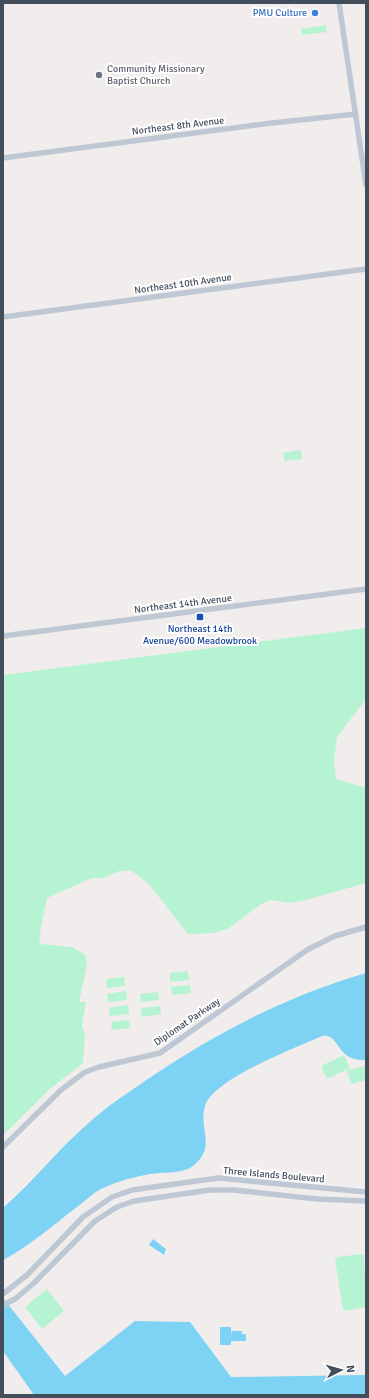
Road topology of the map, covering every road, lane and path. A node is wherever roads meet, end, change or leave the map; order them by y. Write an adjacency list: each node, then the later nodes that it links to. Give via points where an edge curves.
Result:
1 (339, 3): 2 (street)
2 (356, 114): 3 (street, Northeast 8th Avenue); 4 (street)
3 (3, 158)
4 (366, 185)
5 (366, 269): 6 (street, Northeast 10th Avenue)
6 (3, 317)
7 (366, 589): 8 (street, Northeast 14th Avenue)
8 (3, 636)
9 (366, 927): 10 (street, Diplomat Parkway, via 335,936 307,950 160,1053 85,1072 61,1090)
10 (3, 1147)
11 (218, 1178): 12 (street, Three Islands Boulevard); 13 (street); 14 (street, Three Islands Boulevard)
12 (187, 1182): 15 (street); 17 (street, Three Islands Boulevard, via 132,1190 112,1197 83,1217 27,1275)
13 (219, 1190): 15 (street, Three Islands Boulevard); 16 (street, Three Islands Boulevard)
14 (366, 1192)
15 (188, 1193): 18 (street, Three Islands Boulevard, via 134,1201 117,1207 94,1221 43,1275 15,1299)
16 (366, 1201)
17 (3, 1294)
18 (3, 1305)

